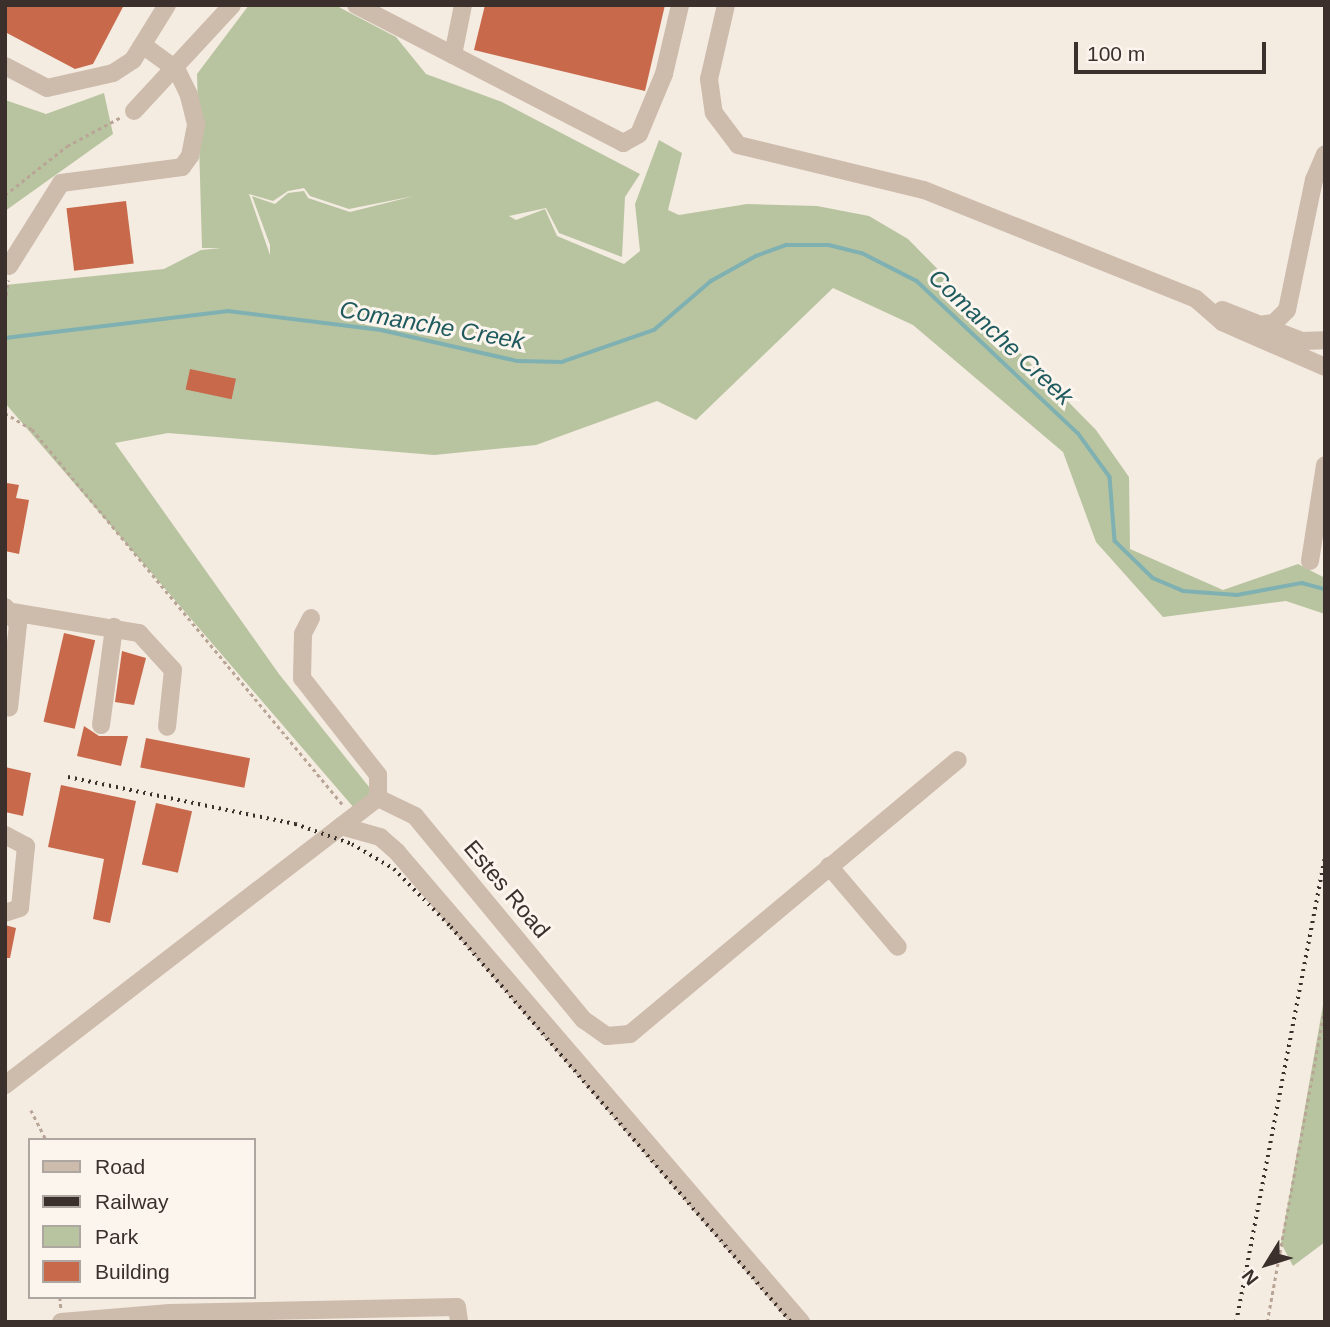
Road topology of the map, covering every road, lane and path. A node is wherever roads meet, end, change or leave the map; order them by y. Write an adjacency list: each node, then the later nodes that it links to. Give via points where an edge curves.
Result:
1 (167, 5): 7 (street)
2 (232, 5): 10 (street)
3 (356, 5): 8 (street)
4 (463, 5): 8 (street)
5 (680, 5): 8 (street, via 664,74 639,134 623,143)
6 (726, 5): 15 (street, via 709,79 714,113 738,145 924,190)
7 (144, 46): 9 (street, via 113,73 62,88 47,88); 10 (street)
8 (453, 55)
9 (5, 66)
10 (177, 70): 11 (street); 14 (street, via 196,124 190,156 182,166 61,183)
11 (134, 111): 13 (path, via 67,146)
12 (1325, 153): 17 (street, via 1314,180 1287,310 1274,323)
13 (5, 195)
14 (9, 266): 16 (path)
15 (1196, 299): 17 (street); 19 (street, via 1222,322)
16 (5, 302)
17 (1265, 324): 18 (street, via 1302,341)
18 (1325, 340)
19 (1325, 367)
20 (5, 413): 31 (path, via 32,429)
21 (1325, 465): 22 (street)
22 (1310, 561)
23 (9, 609): 25 (street); 26 (street, via 18,624)
24 (311, 618): 30 (street, via 303,634 302,678 378,775)
25 (114, 628): 27 (street); 28 (street, via 139,633 173,670)
26 (9, 708)
27 (101, 725)
28 (167, 727)
29 (958, 760): 33 (street, Estes Road)
30 (378, 798): 31 (street); 33 (street, Estes Road, via 415,816 584,1020 607,1036 630,1034)
31 (347, 821): 37 (street); 43 (street, via 380,837 397,852)
32 (5, 835): 34 (street, via 26,846 20,908)
33 (829, 866): 35 (street)
34 (5, 913)
35 (898, 947)
36 (1325, 1007): 44 (path)
37 (5, 1085)
38 (31, 1110): 39 (path)
39 (45, 1138)
40 (208, 1317): 41 (street); 42 (street, via 457,1307)
41 (61, 1322)
42 (459, 1322)
43 (801, 1322)
44 (1267, 1322)

